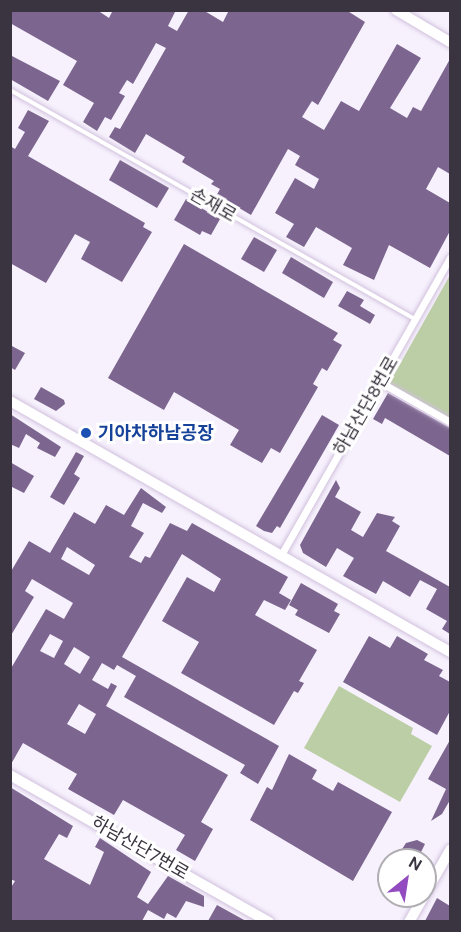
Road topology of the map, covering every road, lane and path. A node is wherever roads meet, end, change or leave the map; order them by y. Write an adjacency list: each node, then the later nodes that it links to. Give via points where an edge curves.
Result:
1 (396, 10): 2 (street)
2 (450, 42)
3 (10, 90): 5 (lane, 손재로)
4 (450, 258): 5 (street, 하남산단8번로)
5 (416, 320): 6 (street, 하남산단8번로)
6 (380, 382): 8 (street); 9 (street, 하남산단8번로)
7 (10, 401): 9 (street)
8 (450, 422)
9 (281, 555): 10 (street)
10 (450, 652)
11 (10, 775): 15 (street, 하남산단7번로)
12 (450, 850): 13 (street)
13 (437, 872)
14 (416, 908): 16 (street)
15 (269, 921)
16 (409, 921)

